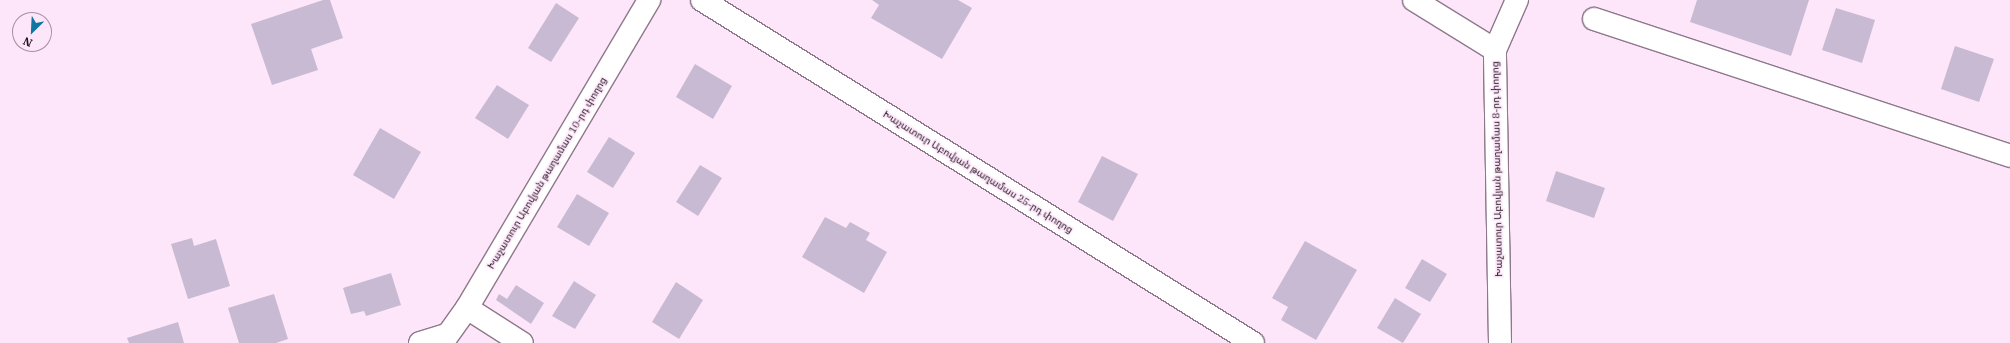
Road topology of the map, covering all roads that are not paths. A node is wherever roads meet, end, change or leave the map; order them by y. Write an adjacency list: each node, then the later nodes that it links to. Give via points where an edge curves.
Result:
1 (650, 0): 8 (street, Խաչատուր Աբովյան թաղամաս 10-րդ փողոց)
2 (702, 0): 12 (street, Խաչատուր Աբովյան թաղամաս 25-րդ փողոց)
3 (1414, 0): 6 (street)
4 (1517, 0): 6 (street, Խաչատուր Աբովյան թաղամաս 8-րդ փողոց)
5 (1594, 19): 7 (street)
6 (1495, 50): 13 (street, Խաչատուր Աբովյան թաղամաս 8-րդ փողոց)
7 (2010, 156)
8 (467, 308): 9 (street, Խաչատուր Աբովյան թաղամաս 10-րդ փողոց); 11 (street)
9 (445, 339): 10 (street)
10 (420, 343)
11 (522, 343)
12 (1253, 343)
13 (1500, 343)

